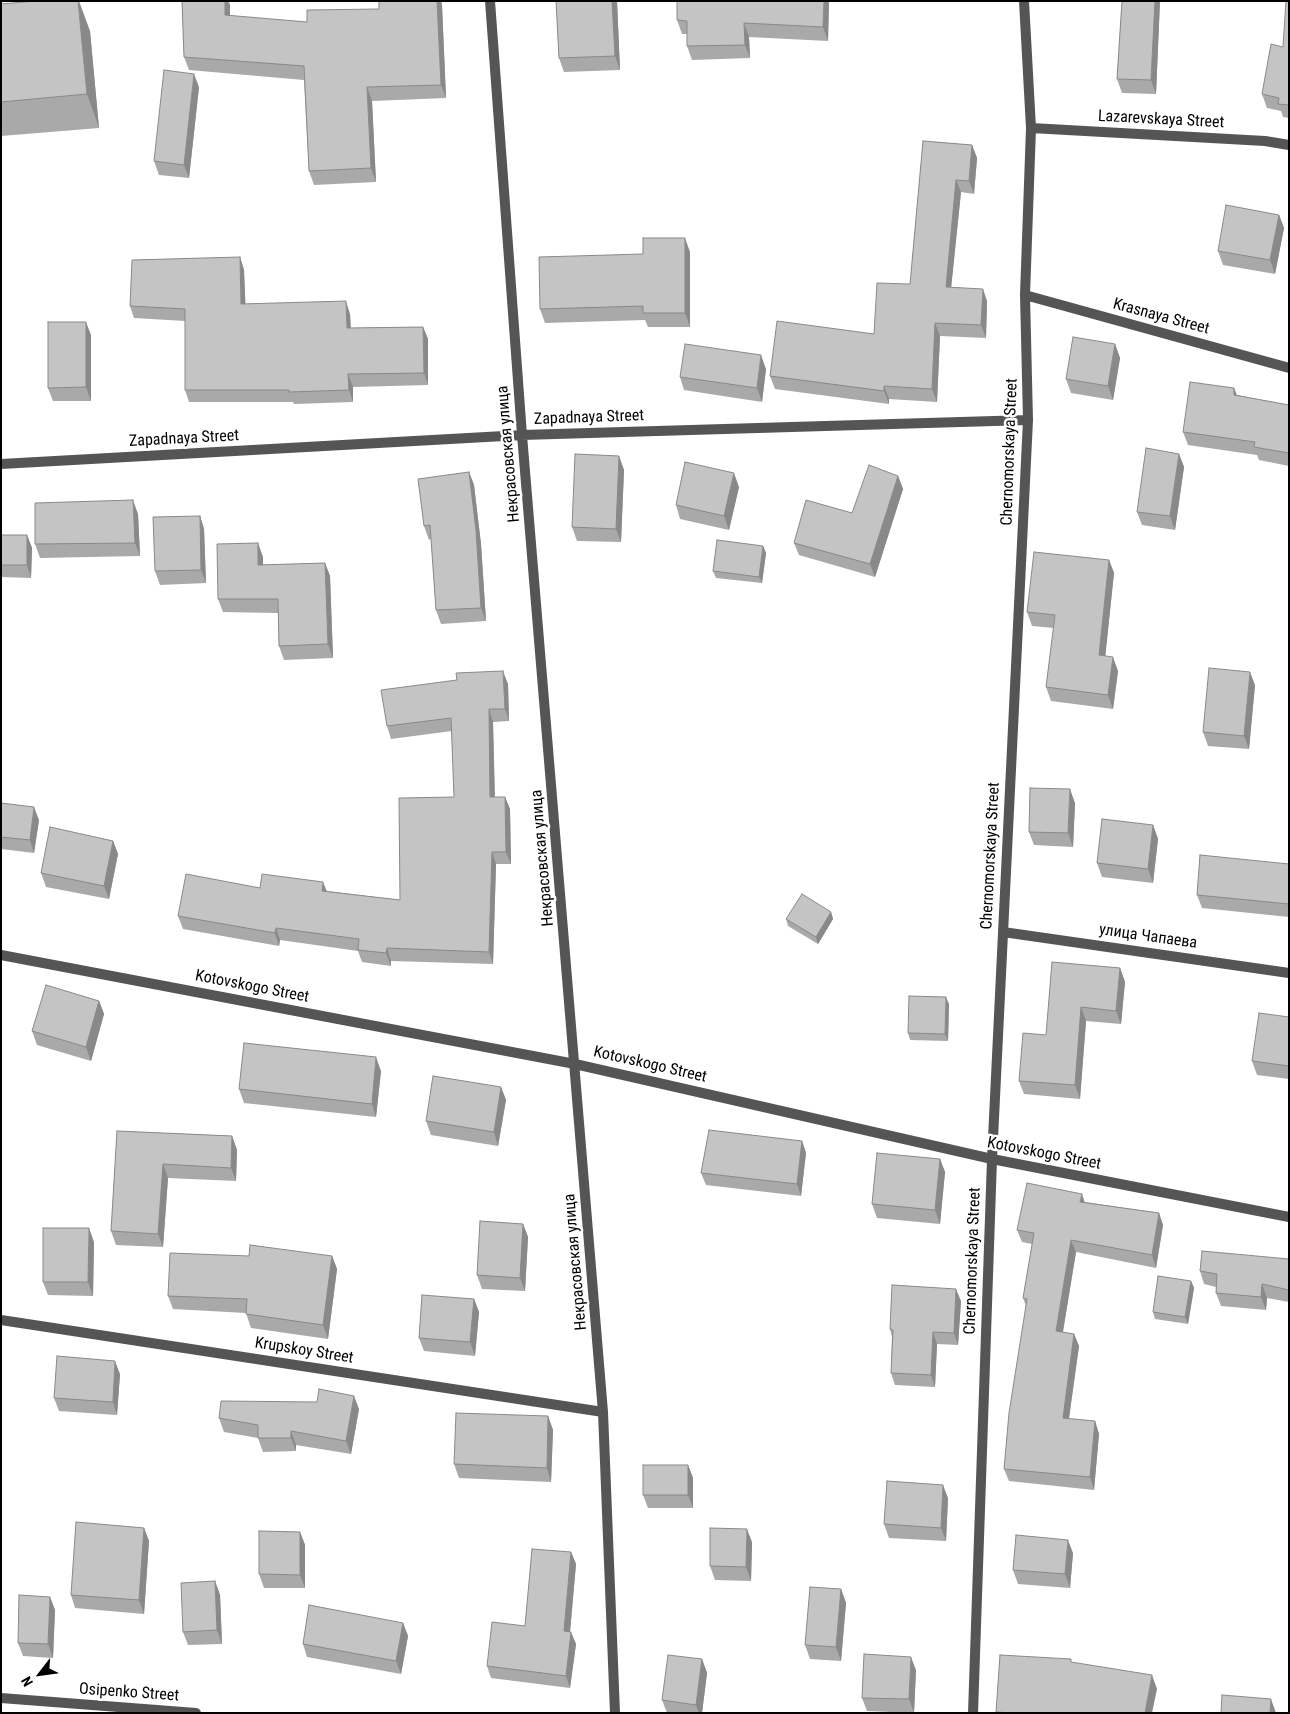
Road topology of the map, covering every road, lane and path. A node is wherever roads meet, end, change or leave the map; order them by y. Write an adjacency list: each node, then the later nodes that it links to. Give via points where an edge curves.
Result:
1 (490, 1): 8 (street, Некрасовская улица)
2 (1024, 1): 3 (street, Chernomorskaya Street)
3 (1031, 128): 4 (street, Lazarevskaya Street); 5 (street, Chernomorskaya Street)
4 (1289, 145)
5 (1025, 295): 6 (street, Krasnaya Street); 7 (street, Chernomorskaya Street)
6 (1289, 368)
7 (1028, 420): 8 (street, Zapadnaya Street); 10 (street, Chernomorskaya Street)
8 (522, 435): 9 (street, Zapadnaya Street); 13 (street, Некрасовская улица)
9 (1, 464)
10 (1003, 932): 12 (street, улица Чапаева); 14 (street, Chernomorskaya Street)
11 (1, 955): 13 (street, Kotovskogo Street)
12 (1289, 973)
13 (575, 1064): 14 (street, Kotovskogo Street); 17 (street, Некрасовская улица)
14 (992, 1159): 15 (street, Kotovskogo Street); 21 (street, Chernomorskaya Street)
15 (1289, 1217)
16 (1, 1320): 17 (street, Krupskoy Street)
17 (603, 1412): 20 (street, Некрасовская улица)
18 (1, 1698): 19 (street, Osipenko Street)
19 (196, 1713)
20 (615, 1713)
21 (973, 1713)

